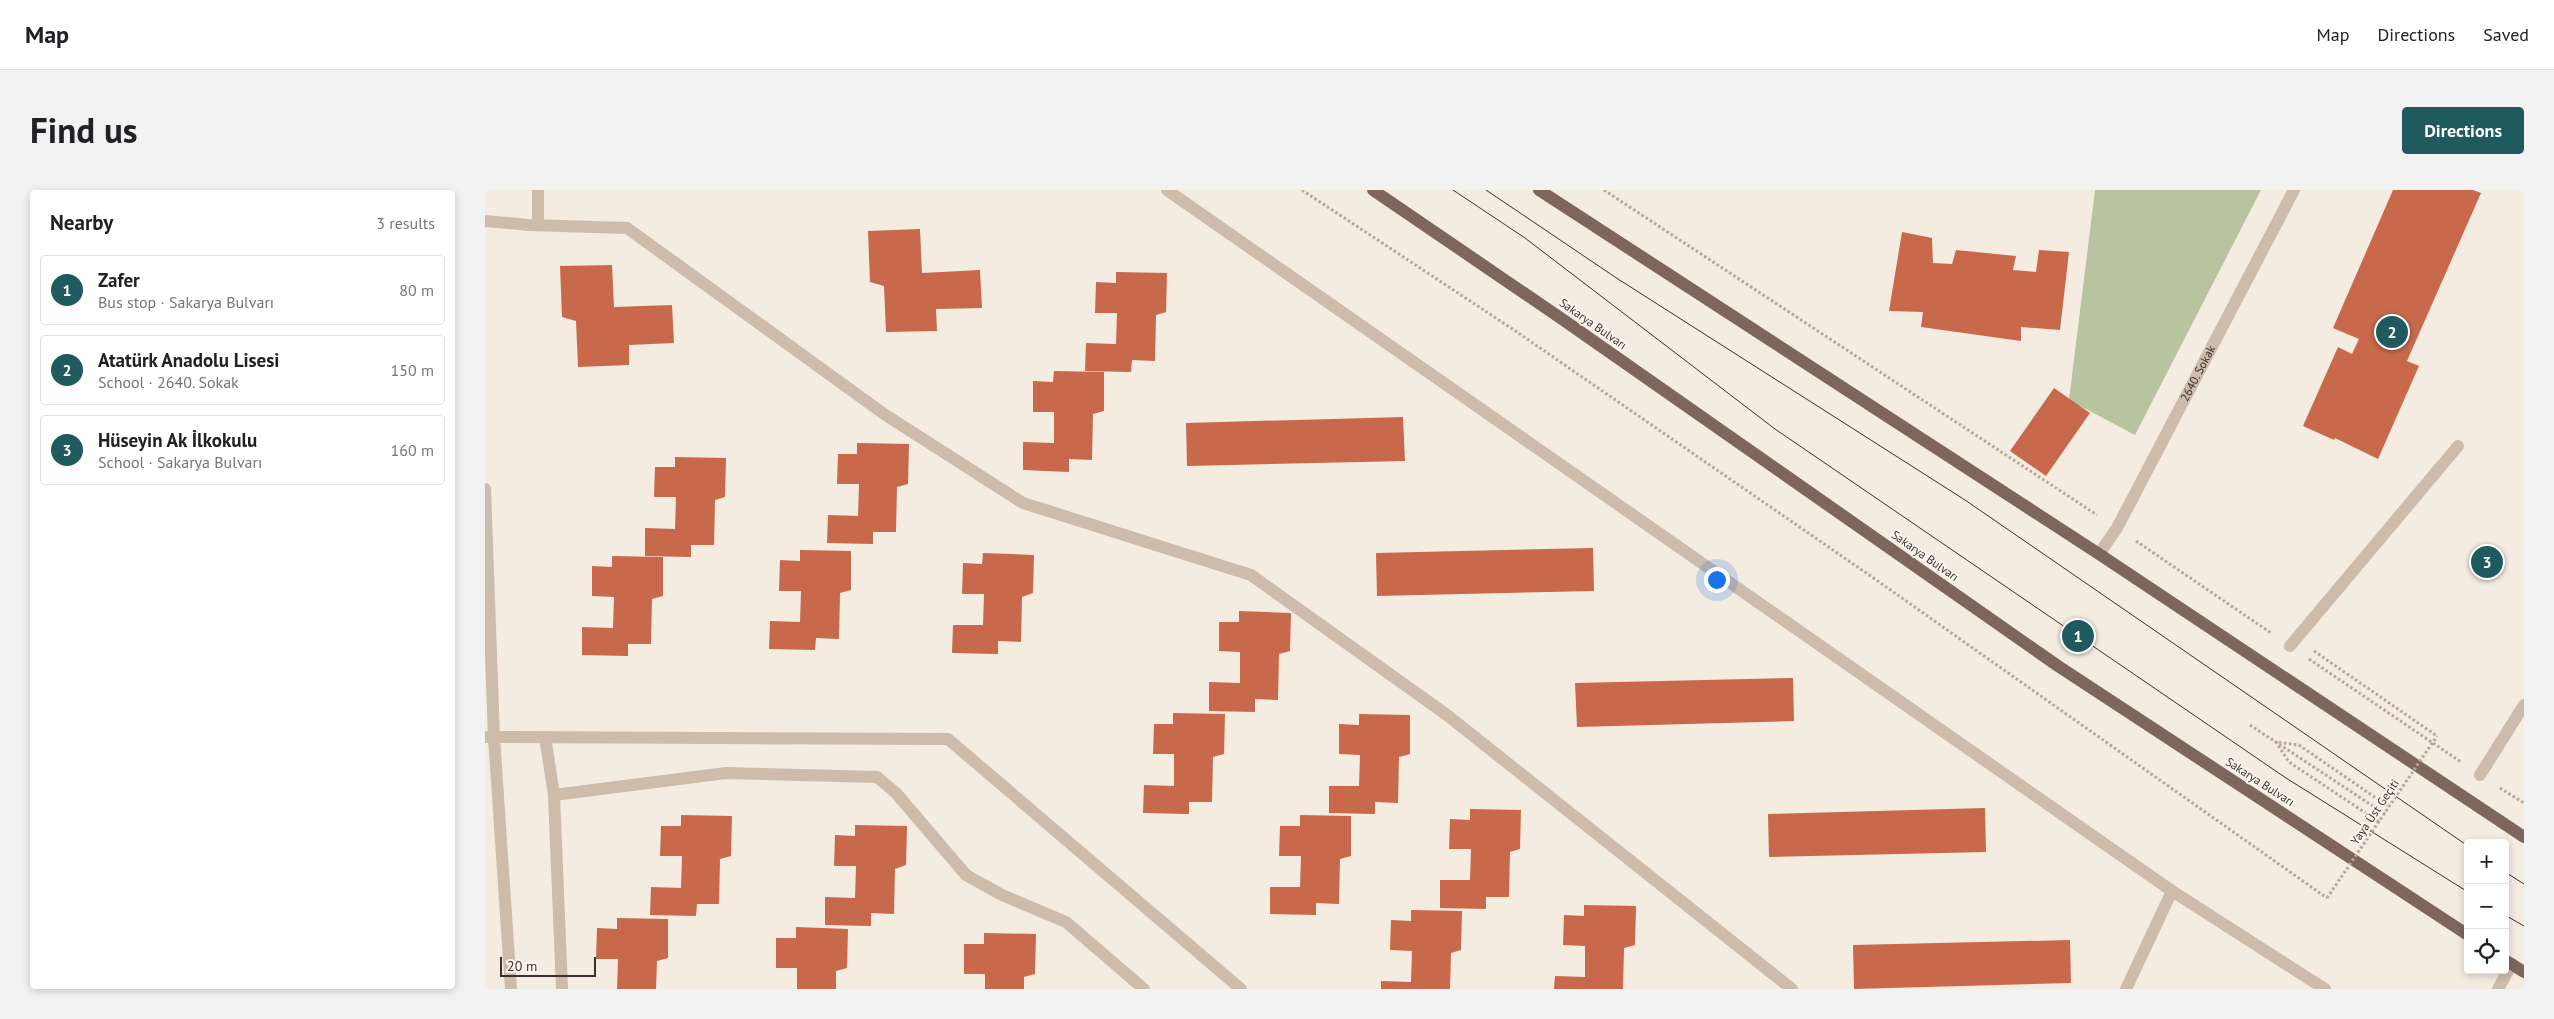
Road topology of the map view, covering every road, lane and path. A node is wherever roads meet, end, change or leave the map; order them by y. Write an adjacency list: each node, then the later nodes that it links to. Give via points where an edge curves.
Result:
1 (538, 190): 9 (street)
2 (1167, 190): 27 (street)
3 (1302, 190): 25 (path, Yaya Üst Geçiti, bridge, via 1514,330 1867,573 2327,898)
4 (1373, 190): 28 (main road, Sakarya Bulvarı, via 2057,666)
5 (1539, 190): 13 (main road)
6 (1603, 190): 12 (path)
7 (2294, 190): 12 (street, 2640. Sokak)
8 (485, 221): 9 (street)
9 (538, 226): 36 (street, via 627,228 884,414 1023,503 1251,575 1447,715)
10 (2458, 446): 14 (street)
11 (485, 489): 17 (street)
12 (2117, 528): 13 (street, 2640. Sokak); 14 (path)
13 (2099, 554): 26 (main road)
14 (2290, 646): 20 (path); 23 (path, Yaya Üst Geçiti, bridge, via 2307,646 2437,736)
15 (2524, 705): 20 (street)
16 (2250, 725): 19 (path)
17 (490, 737): 18 (street); 32 (street)
18 (545, 737): 21 (street); 35 (street, via 948,739)
19 (2276, 742): 23 (path, via 2299,745); 24 (path); 25 (path, via 2289,762)
20 (2480, 775): 22 (path)
21 (554, 795): 33 (street); 34 (street, via 726,773 877,777 896,793 966,875 1066,922)
22 (2524, 803)
23 (2389, 807): 24 (path, Yaya Üst Geçiti, bridge)
24 (2385, 814): 25 (path, Yaya Üst Geçiti, bridge)
25 (2379, 822)
26 (2524, 837)
27 (2172, 891): 37 (street); 38 (street)
28 (2464, 932)
29 (2509, 962): 30 (main road)
30 (2524, 972)
31 (2504, 974): 39 (street)
32 (511, 989)
33 (561, 989)
34 (1144, 989)
35 (1241, 989)
36 (1792, 989)
37 (2126, 989)
38 (2325, 989)
39 (2498, 989)

